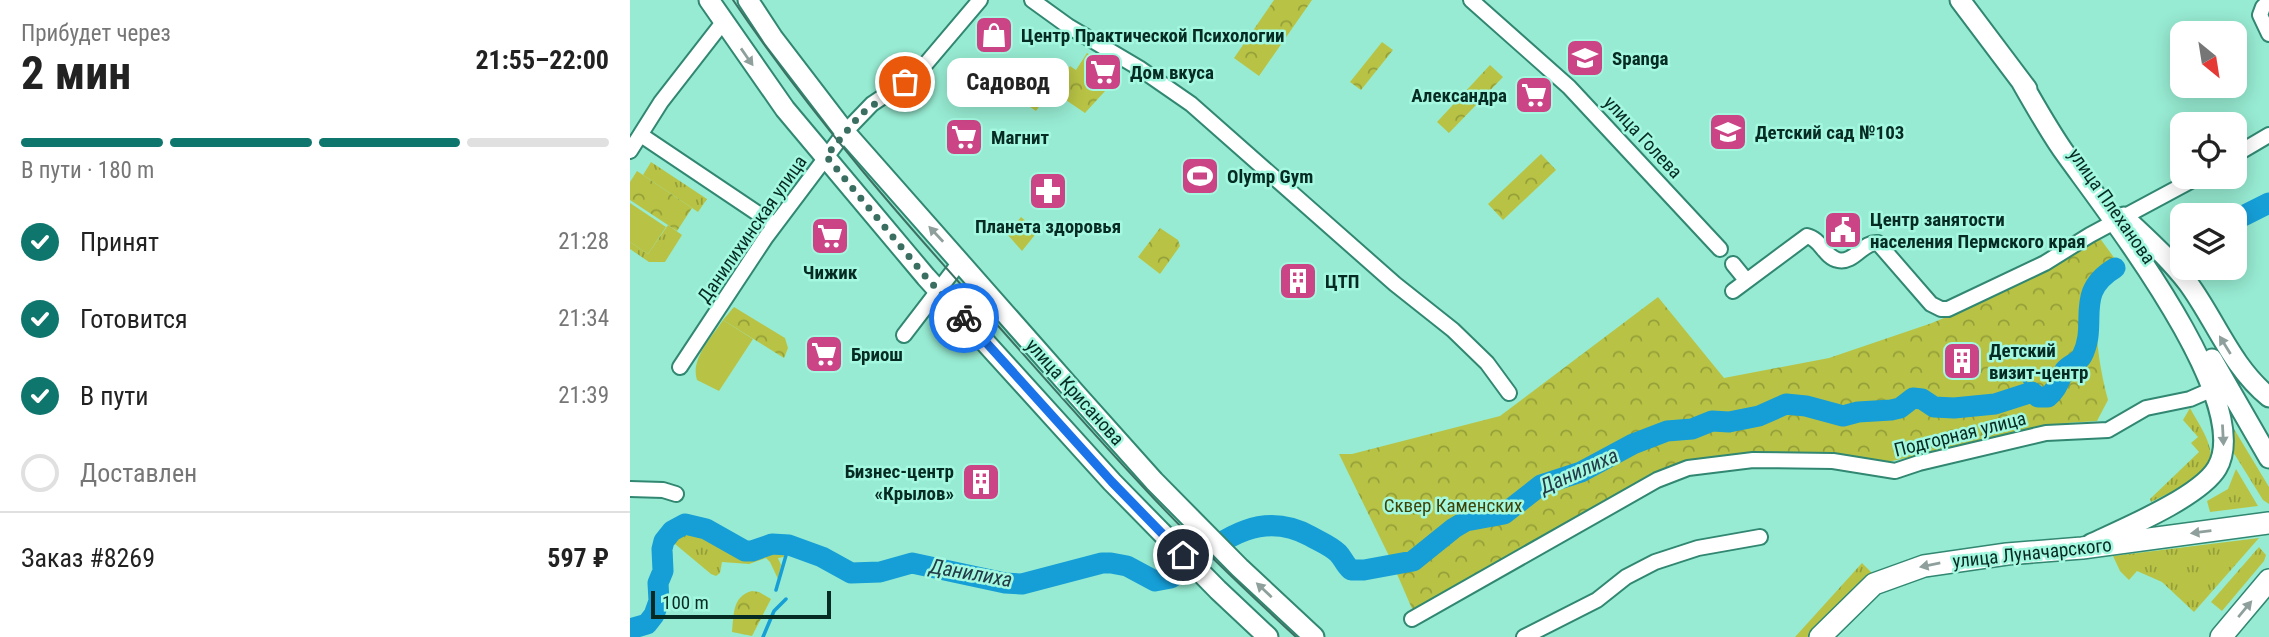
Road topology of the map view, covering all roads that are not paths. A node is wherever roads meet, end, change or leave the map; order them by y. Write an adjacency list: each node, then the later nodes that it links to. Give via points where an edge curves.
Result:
1 (709, 0): 8 (main road, улица Крисанова)
2 (748, 0): 10 (main road, улица Крисанова)
3 (980, 0): 10 (street, Данилихинская улица, via 924,66 872,104)
4 (1032, 0): 28 (street, via 1191,104 1453,330)
5 (1471, 0): 19 (street, улица Голева, via 1575,93)
6 (1960, 0): 17 (main road, via 2021,81 2061,147)
7 (2269, 1): 9 (street, via 2260,15)
8 (724, 21): 11 (street); 15 (main road, улица Крисанова, one-way to 15, via 785,108)
9 (2269, 34)
10 (845, 132): 15 (street, Данилихинская улица); 20 (main road, улица Крисанова, one-way to 10)
11 (641, 135): 14 (street); 18 (street)
12 (2269, 135): 13 (street)
13 (2247, 148)
14 (630, 151)
15 (826, 156): 18 (street, Данилихинская улица); 23 (main road, улица Крисанова)
16 (2175, 189): 17 (street)
17 (2120, 219): 22 (street, via 2045,263 1951,308 1937,308 1878,243 1839,261 1807,236); 27 (main road); 29 (main road, one-way to 17, via 2239,366 2176,269); 30 (main road, улица Плеханова, via 2181,307)
18 (775, 225): 26 (street, Данилихинская улица)
19 (1720, 249)
20 (960, 262): 23 (street); 39 (main road, улица Крисанова, one-way to 20, via 1173,500)
21 (1733, 264): 22 (street)
22 (1746, 280): 24 (street)
23 (939, 290): 25 (street); 38 (main road, улица Крисанова, via 1132,503)
24 (1733, 291)
25 (904, 335)
26 (680, 367)
27 (2213, 389): 35 (main road, one-way to 35, via 2224,440 2213,474 2174,502); 37 (street, Подгорная улица, via 2140,411 2108,430 2046,433 1895,471 1786,459 1679,470)
28 (1509, 393)
29 (2269, 397)
30 (2269, 458)
31 (630, 489): 32 (street)
32 (676, 494)
33 (2269, 523): 35 (main road, улица Луначарского, one-way to 35)
34 (1760, 537): 40 (street, via 1681,551 1655,562 1597,600)
35 (2082, 548): 41 (main road, улица Луначарского, one-way to 41, via 2007,554 1905,571 1868,588)
36 (2269, 580): 42 (main road, one-way to 36)
37 (1412, 619)
38 (1268, 637)
39 (1314, 637)
40 (1524, 637)
41 (1820, 637)
42 (2221, 637)

